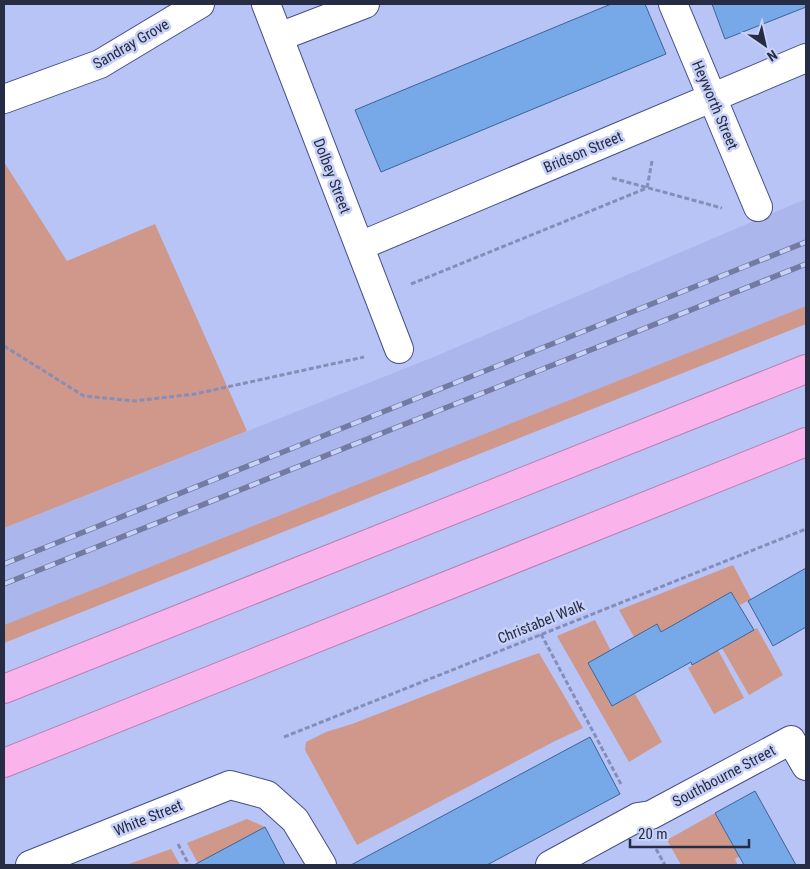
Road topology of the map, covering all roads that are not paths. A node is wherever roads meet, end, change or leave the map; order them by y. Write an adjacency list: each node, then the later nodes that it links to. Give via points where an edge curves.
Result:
1 (200, 4): 8 (street, Sandray Grove, via 100,64)
2 (266, 4): 5 (street, Dolbey Street)
3 (365, 4): 5 (street)
4 (673, 4): 7 (street, Heyworth Street)
5 (278, 37): 10 (street, Dolbey Street)
6 (806, 58): 7 (street, Bridson Street)
7 (712, 98): 9 (street, Heyworth Street); 10 (street, Bridson Street)
8 (4, 99)
9 (758, 207)
10 (360, 246): 11 (street, Dolbey Street)
11 (399, 349)
12 (806, 369): 14 (highway)
13 (806, 442): 16 (highway)
14 (4, 689)
15 (803, 754): 19 (street, Southbourne Street, via 791,740)
16 (4, 763)
17 (45, 863): 18 (street, White Street, via 230,785 268,795 295,820)
18 (322, 865)
19 (550, 865)

